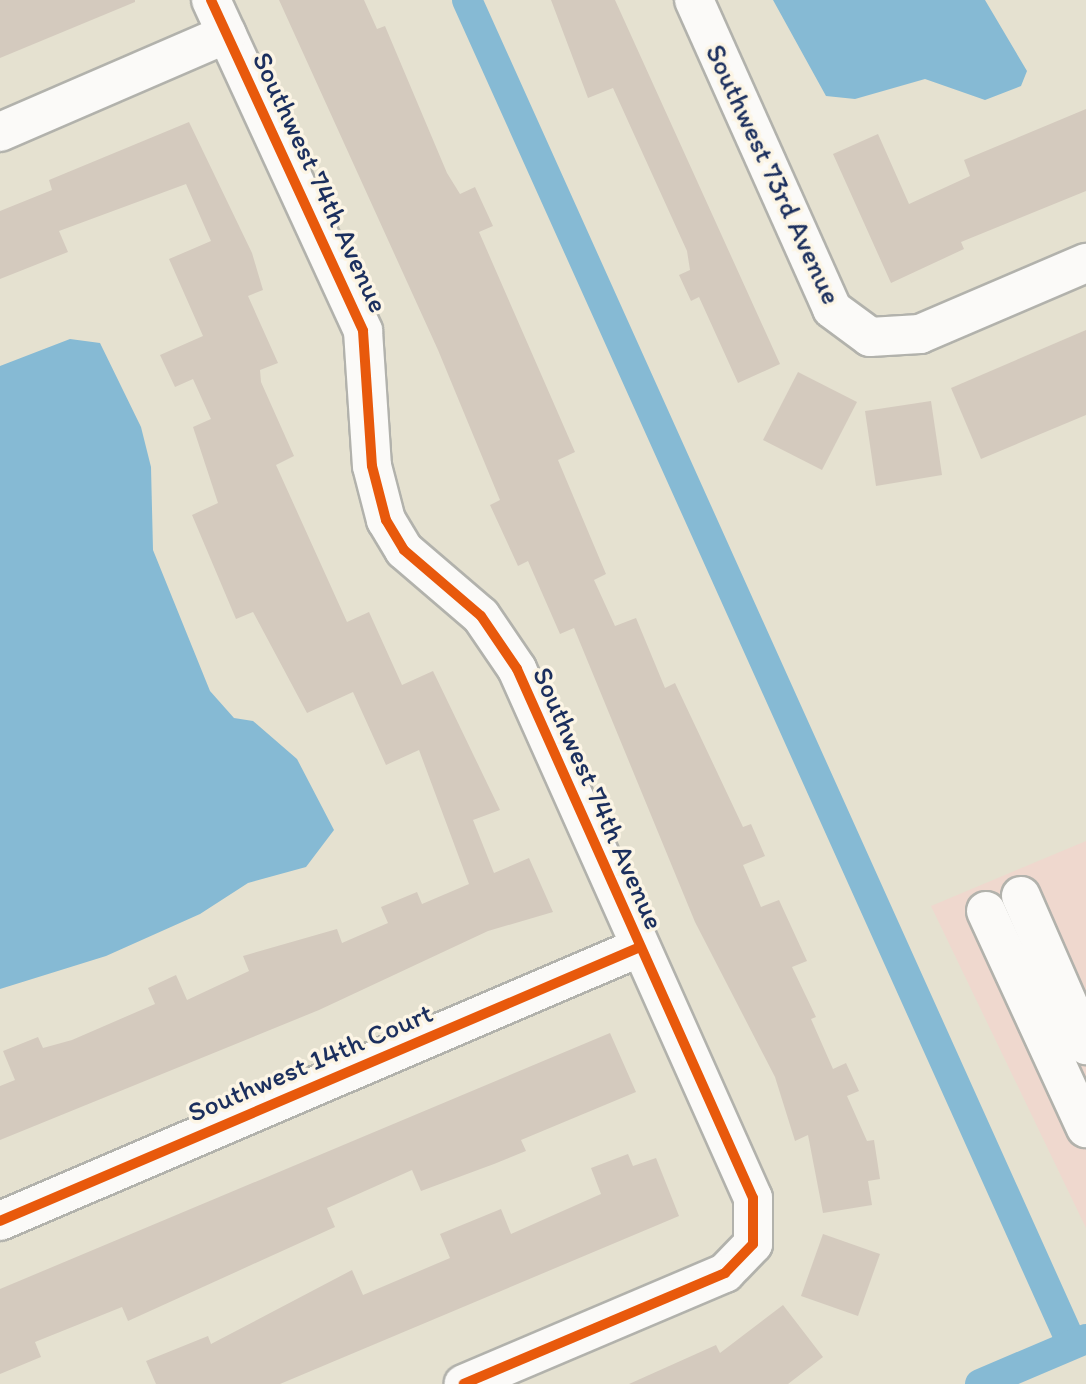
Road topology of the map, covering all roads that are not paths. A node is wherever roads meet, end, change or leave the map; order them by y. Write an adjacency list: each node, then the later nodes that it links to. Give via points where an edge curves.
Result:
1 (211, 0): 3 (street, Southwest 74th Avenue)
2 (694, 0): 5 (street, Southwest 73rd Avenue, via 832,309 870,337 920,334)
3 (227, 34): 4 (street); 8 (street, Southwest 74th Avenue, via 363,331 372,466 386,520 404,550 481,616 517,669)
4 (0, 132)
5 (1086, 263)
6 (1021, 896): 9 (street)
7 (986, 911): 10 (street)
8 (638, 948): 11 (street, Southwest 14th Court); 12 (street, Southwest 74th Avenue, via 753,1198 753,1244 725,1273)
9 (1086, 1045)
10 (1086, 1128)
11 (0, 1221)
12 (464, 1384)

